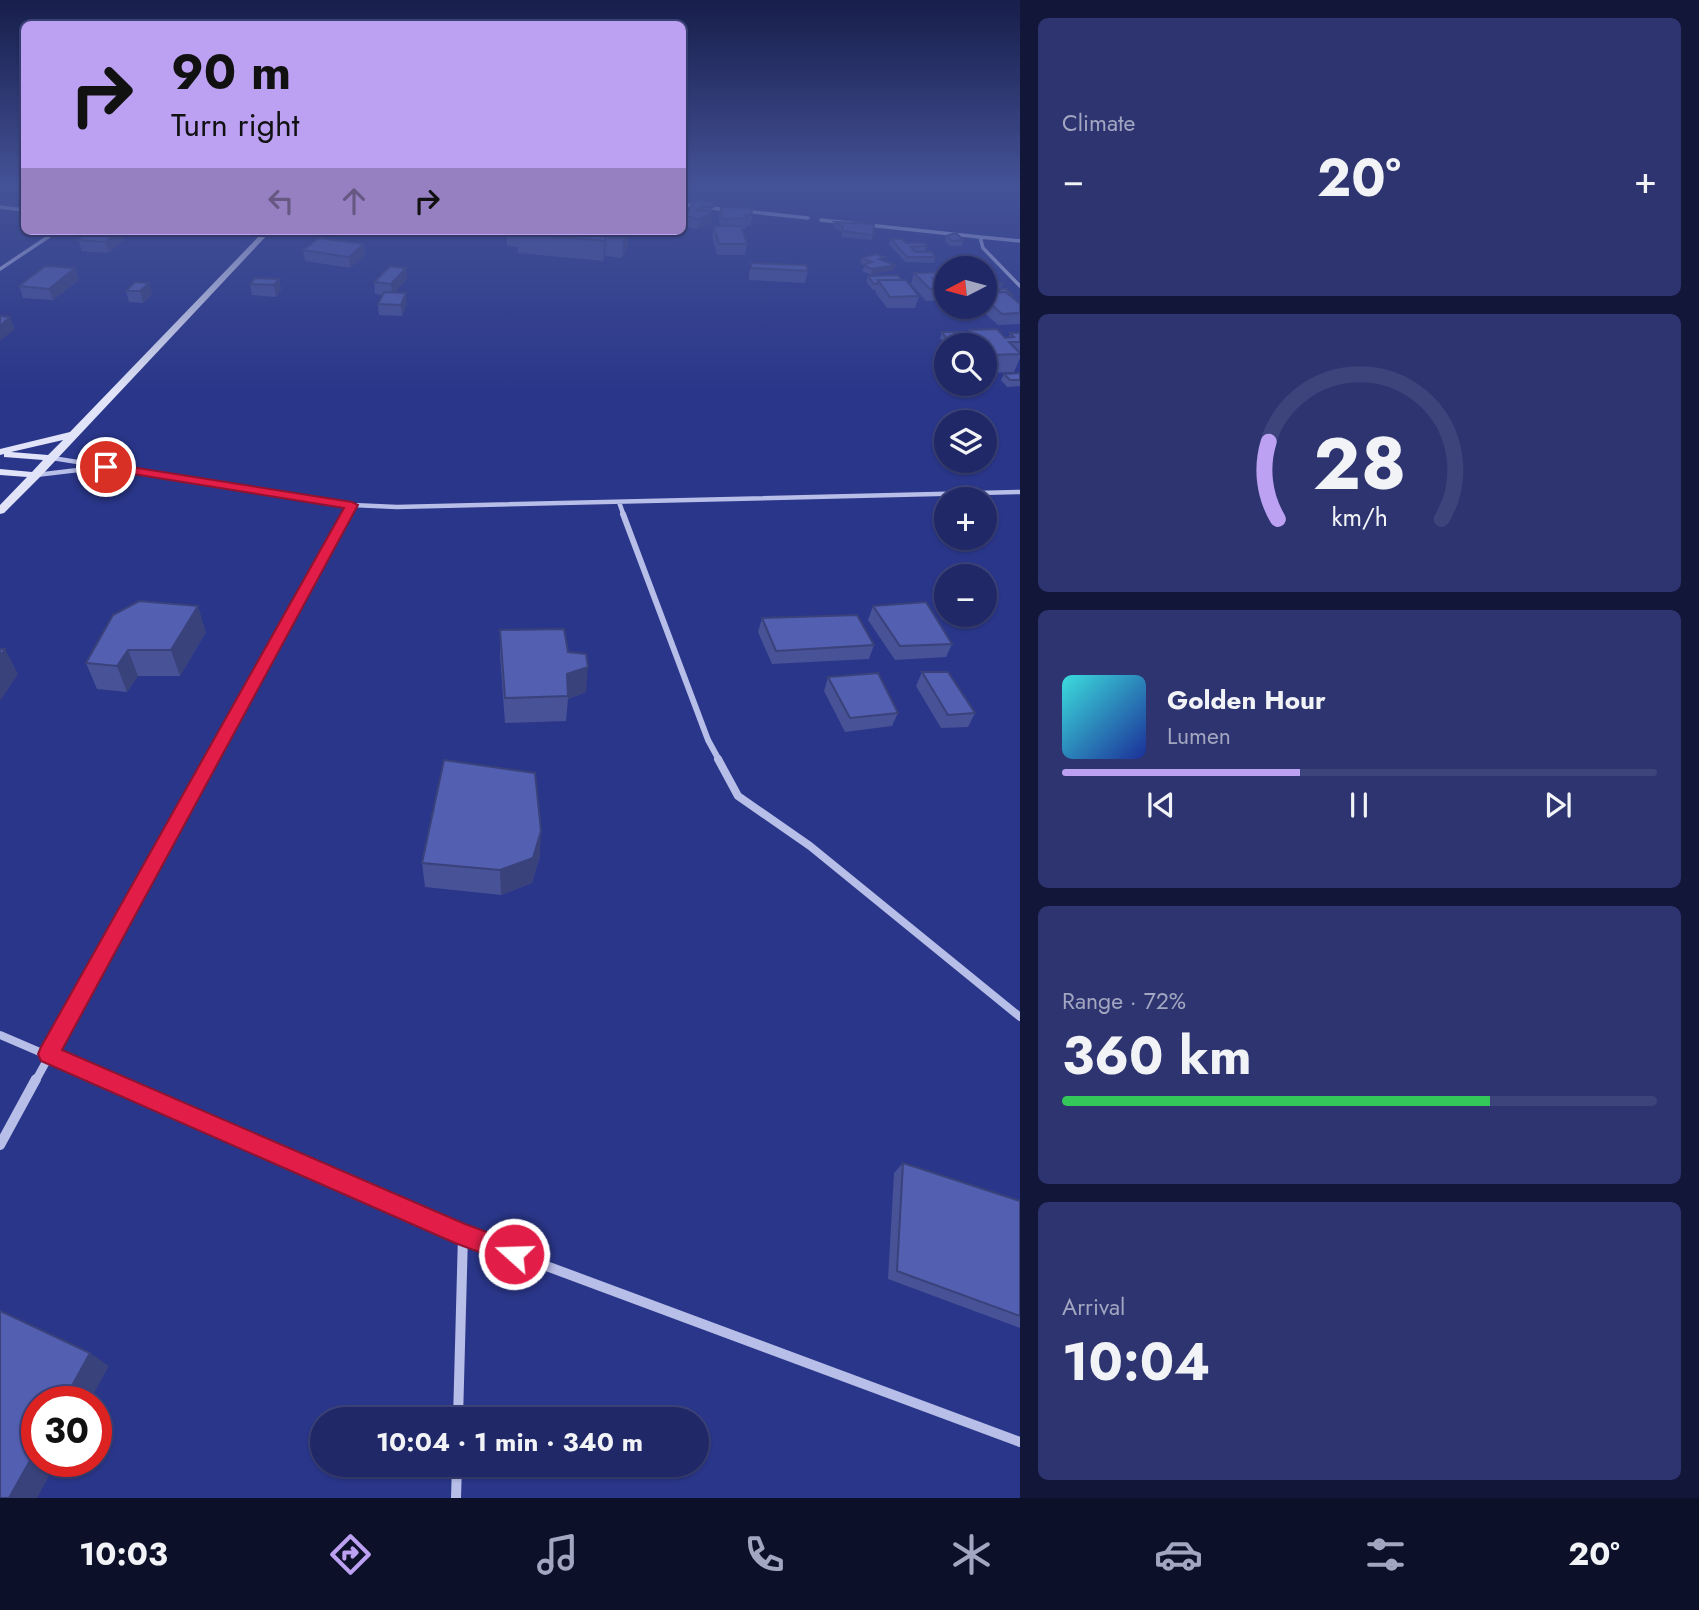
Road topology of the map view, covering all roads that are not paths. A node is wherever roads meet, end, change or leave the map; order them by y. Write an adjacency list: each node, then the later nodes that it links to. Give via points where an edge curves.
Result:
1 (23, 254): 4 (street)
2 (246, 254): 6 (main road)
3 (989, 254): 5 (street)
4 (0, 269)
5 (1020, 286)
6 (75, 434): 7 (main road); 8 (main road)
7 (0, 453): 8 (main road)
8 (52, 458): 9 (street); 11 (main road)
9 (106, 467): 11 (street); 14 (street)
10 (0, 472): 11 (main road)
11 (36, 475): 15 (main road)
12 (1020, 492): 13 (street)
13 (619, 502): 14 (street); 16 (street, via 708,740 738,796 810,846)
14 (352, 505): 18 (street)
15 (1, 507)
16 (1020, 1017)
17 (0, 1035): 18 (street)
18 (48, 1054): 19 (street); 20 (street)
19 (0, 1145)
20 (463, 1235): 21 (street); 22 (street)
21 (458, 1407)
22 (1020, 1442)
23 (457, 1477): 24 (street)
24 (456, 1498)

